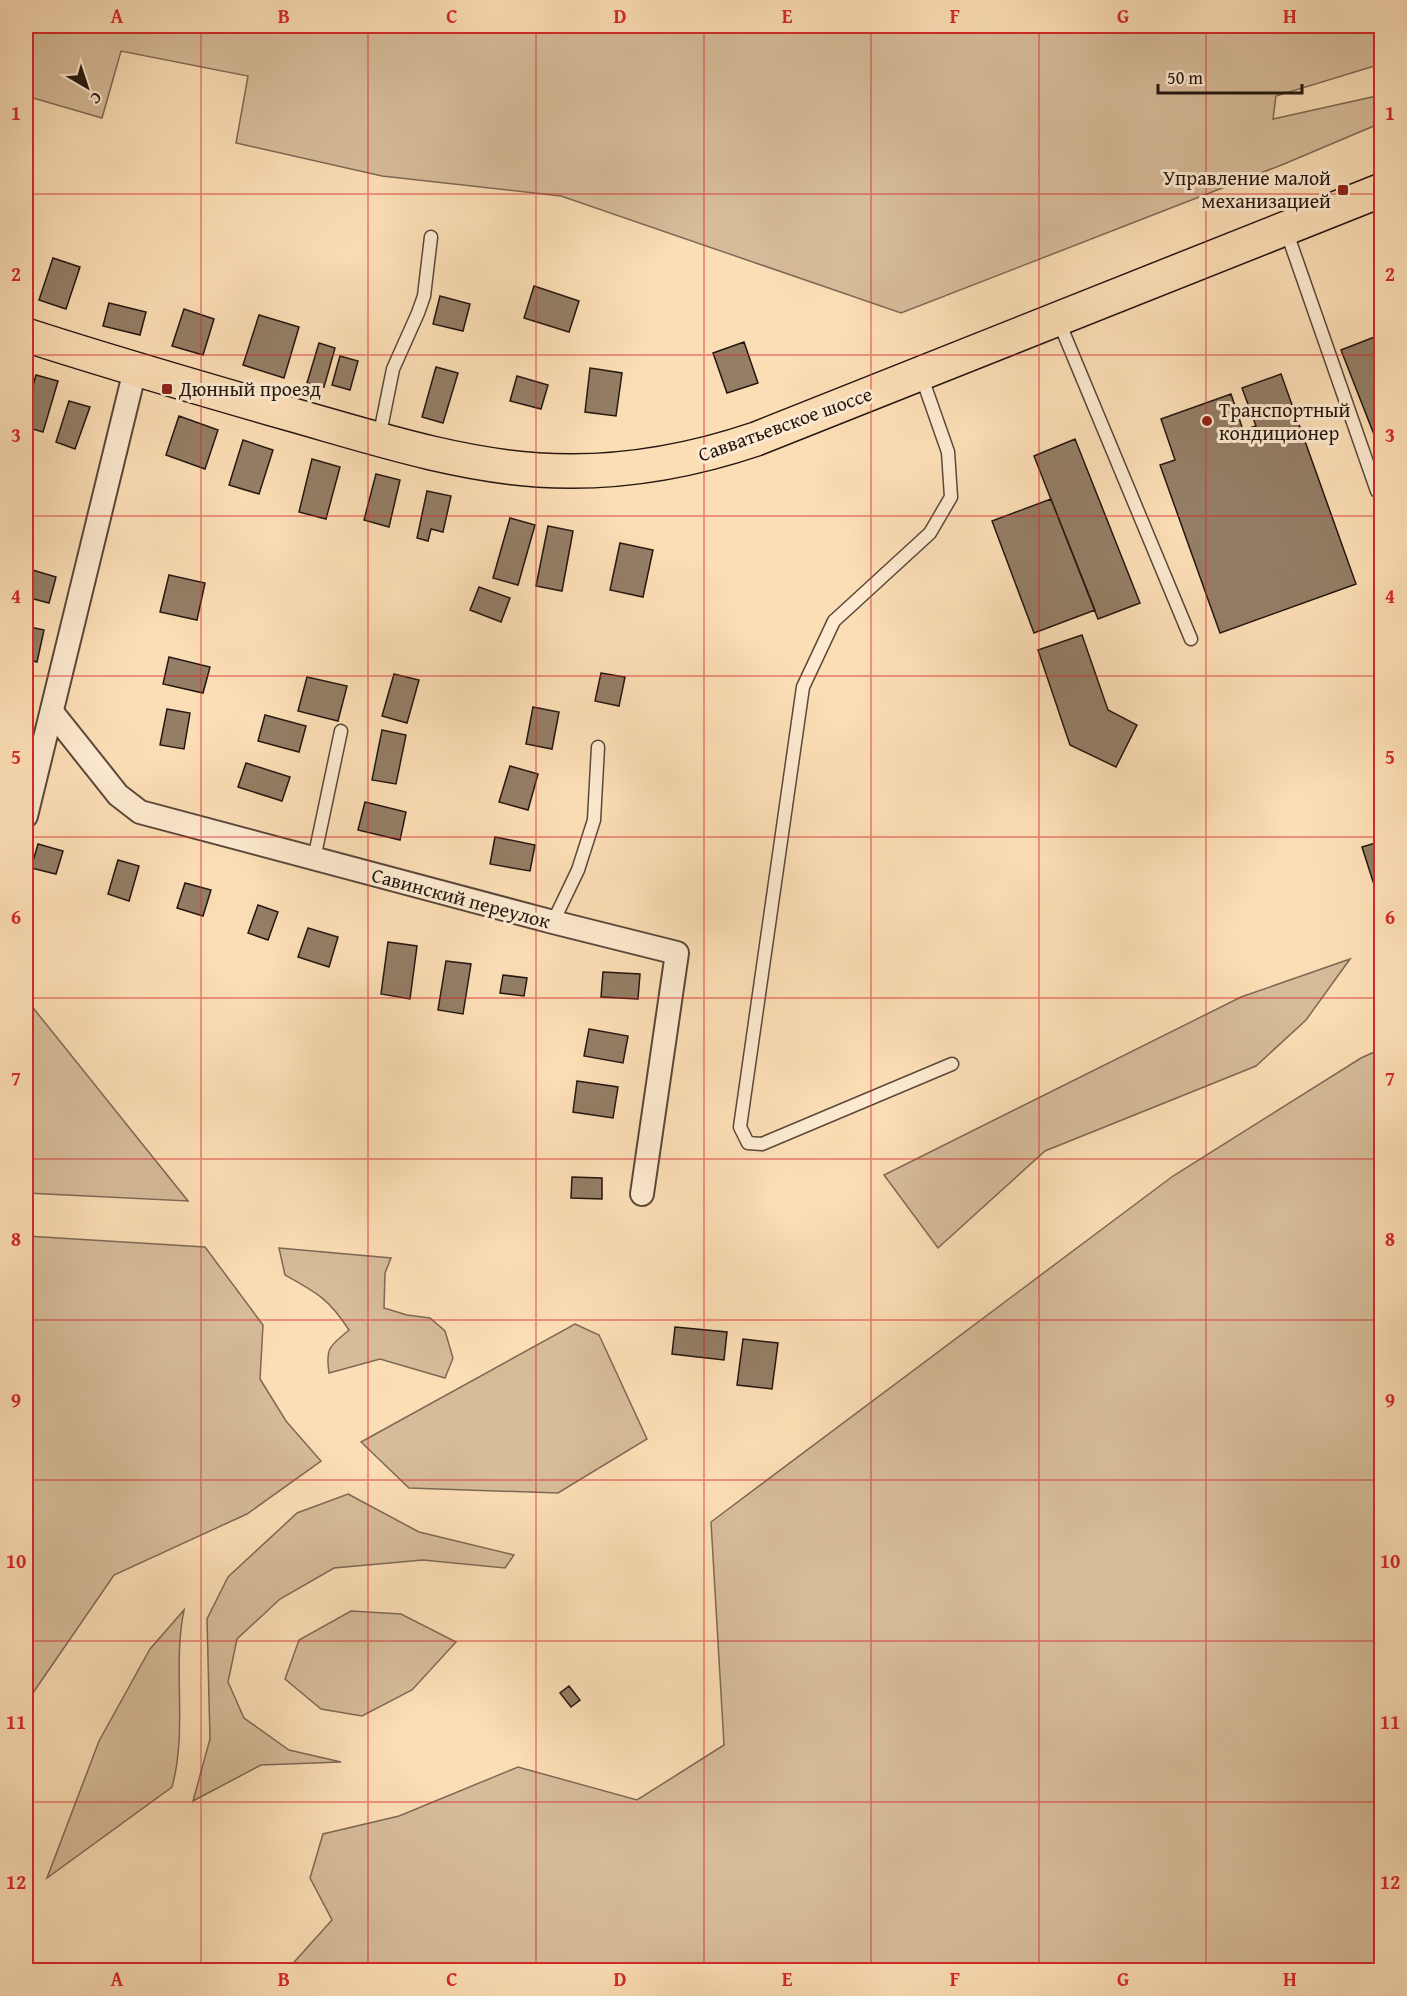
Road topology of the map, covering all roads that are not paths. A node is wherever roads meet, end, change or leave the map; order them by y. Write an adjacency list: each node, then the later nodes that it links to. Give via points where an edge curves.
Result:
1 (1382, 190): 2 (main road, Савватьевское шоссе)
2 (1285, 229): 4 (main road, Савватьевское шоссе); 9 (lane)
3 (431, 237): 8 (lane, via 423,296 393,369)
4 (1057, 319): 7 (main road, Савватьевское шоссе); 10 (lane)
5 (26, 335): 6 (main road, Савватьевское шоссе)
6 (135, 370): 8 (main road, Савватьевское шоссе); 11 (street)
7 (920, 374): 8 (main road, Савватьевское шоссе, via 735,446 692,458 626,468 559,471 514,467); 17 (lane, via 948,452 951,497 930,533 834,621 802,687 740,1127 748,1143 762,1144)
8 (379, 439)
9 (1377, 491)
10 (1191, 639)
11 (52, 712): 14 (street); 15 (street, Савинский переулок, via 118,795 140,813)
12 (341, 731): 15 (lane)
13 (598, 747): 16 (lane, via 594,820 579,870)
14 (26, 816)
15 (314, 859): 16 (street, Савинский переулок)
16 (553, 922): 18 (street, Савинский переулок, via 677,953)
17 (952, 1064)
18 (642, 1194)

